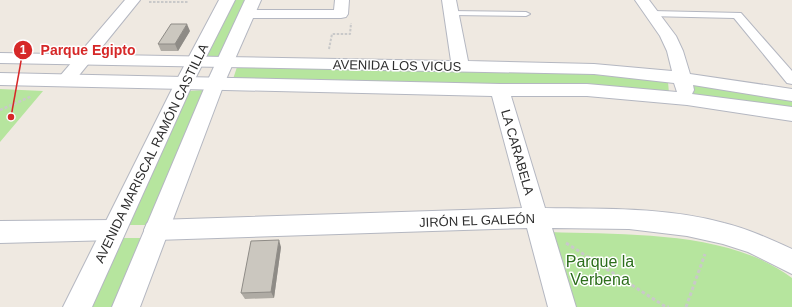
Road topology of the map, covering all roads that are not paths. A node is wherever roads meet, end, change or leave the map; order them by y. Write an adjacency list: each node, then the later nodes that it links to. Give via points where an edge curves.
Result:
1 (227, 0): 11 (main road, AVENIDA MARISCAL RAMÓN CASTILLA)
2 (642, 0): 8 (street)
3 (133, 1): 10 (street)
4 (250, 7): 5 (street); 12 (main road, AVENIDA MARISCAL RAMÓN CASTILLA)
5 (341, 7)
6 (451, 7): 7 (lane); 13 (street)
7 (526, 14)
8 (652, 14): 14 (street, via 668,36); 17 (street, via 737,15)
9 (0, 58): 10 (main road, AVENIDA LOS VICUS)
10 (84, 60): 11 (main road, AVENIDA LOS VICUS); 16 (street)
11 (196, 62): 12 (main road, AVENIDA LOS VICUS); 18 (main road, AVENIDA MARISCAL RAMÓN CASTILLA)
12 (224, 62): 13 (street, AVENIDA LOS VICUS); 19 (main road, AVENIDA MARISCAL RAMÓN CASTILLA)
13 (460, 66): 14 (street, AVENIDA LOS VICUS, via 594,68)
14 (682, 78): 21 (street, AVENIDA LOS VICUS); 22 (street)
15 (0, 79): 16 (main road, AVENIDA LOS VICUS)
16 (66, 80): 18 (main road, AVENIDA LOS VICUS)
17 (792, 80)
18 (184, 83): 19 (street, AVENIDA LOS VICUS); 25 (main road, AVENIDA MARISCAL RAMÓN CASTILLA)
19 (215, 84): 20 (street, AVENIDA LOS VICUS); 26 (main road, AVENIDA MARISCAL RAMÓN CASTILLA)
20 (500, 90): 22 (street, AVENIDA LOS VICUS, via 587,90); 24 (street, LA CARABELA)
21 (792, 94)
22 (687, 99): 23 (street, AVENIDA LOS VICUS)
23 (792, 114)
24 (537, 218): 26 (street, JIRÓN EL GALEÓN); 28 (street, JIRÓN EL GALEÓN, via 629,219 687,226 722,233 756,244); 31 (street, LA CARABELA)
25 (114, 230): 27 (street); 29 (main road, AVENIDA MARISCAL RAMÓN CASTILLA)
26 (156, 230): 30 (main road, AVENIDA MARISCAL RAMÓN CASTILLA)
27 (0, 232)
28 (792, 262)
29 (77, 307)
30 (126, 307)
31 (562, 307)

